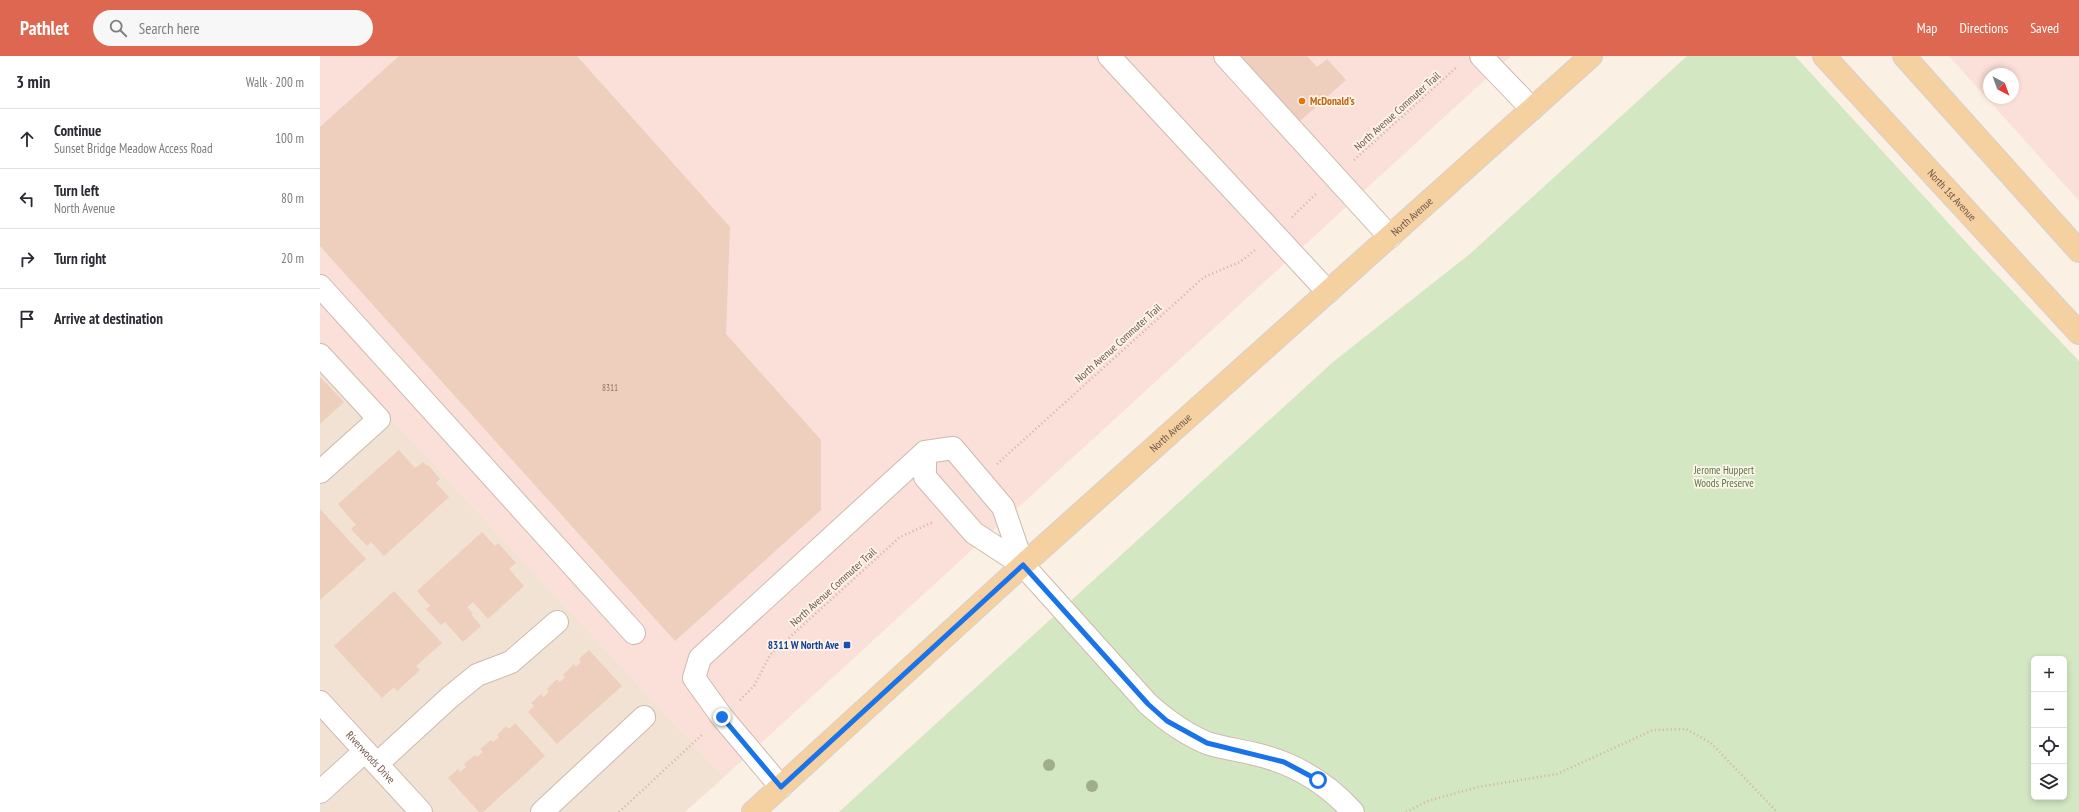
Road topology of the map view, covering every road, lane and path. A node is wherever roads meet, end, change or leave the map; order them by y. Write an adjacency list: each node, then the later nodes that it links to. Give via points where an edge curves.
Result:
1 (1109, 56): 15 (street)
2 (1225, 56): 11 (street)
3 (1591, 56): 7 (main road, North Avenue)
4 (1824, 56): 16 (main road, North 1st Avenue)
5 (1904, 56): 13 (main road)
6 (1472, 58): 7 (street); 8 (path, North Avenue Commuter Trail)
7 (1532, 109): 11 (main road, North Avenue)
8 (1351, 162)
9 (1321, 190): 10 (path)
10 (1287, 222)
11 (1390, 237): 15 (main road, North Avenue)
12 (1257, 248): 19 (path, North Avenue Commuter Trail, via 1240,262 1204,278)
13 (2079, 251)
14 (320, 286): 24 (street)
15 (1328, 292): 22 (main road, North Avenue)
16 (2079, 334)
17 (320, 355): 20 (street, via 379,419)
18 (925, 452): 22 (street, via 925,477 974,533); 22 (street, via 953,448 981,479 1003,507); 30 (street, via 700,658 694,678 722,717)
19 (993, 468)
20 (320, 472)
21 (939, 518): 26 (path, North Avenue Commuter Trail, via 900,537 770,654 754,686)
22 (1023, 565): 30 (main road, North Avenue); 36 (street, via 1148,704 1167,721 1207,743 1284,762 1318,780)
23 (557, 622): 29 (street, via 511,662 477,675)
24 (634, 633)
25 (320, 702): 29 (street, Riverwoods Drive)
26 (738, 702)
27 (644, 717): 33 (street)
28 (707, 731): 34 (path)
29 (371, 757): 31 (street); 32 (street, Riverwoods Drive)
30 (781, 787): 35 (main road, North Avenue)
31 (320, 792)
32 (421, 812)
33 (542, 812)
34 (619, 812)
35 (754, 812)
36 (1353, 812)
37 (1406, 812): 38 (path, via 1428,801 1478,787 1557,774 1653,730 1686,729 1711,744)
38 (1777, 812)

